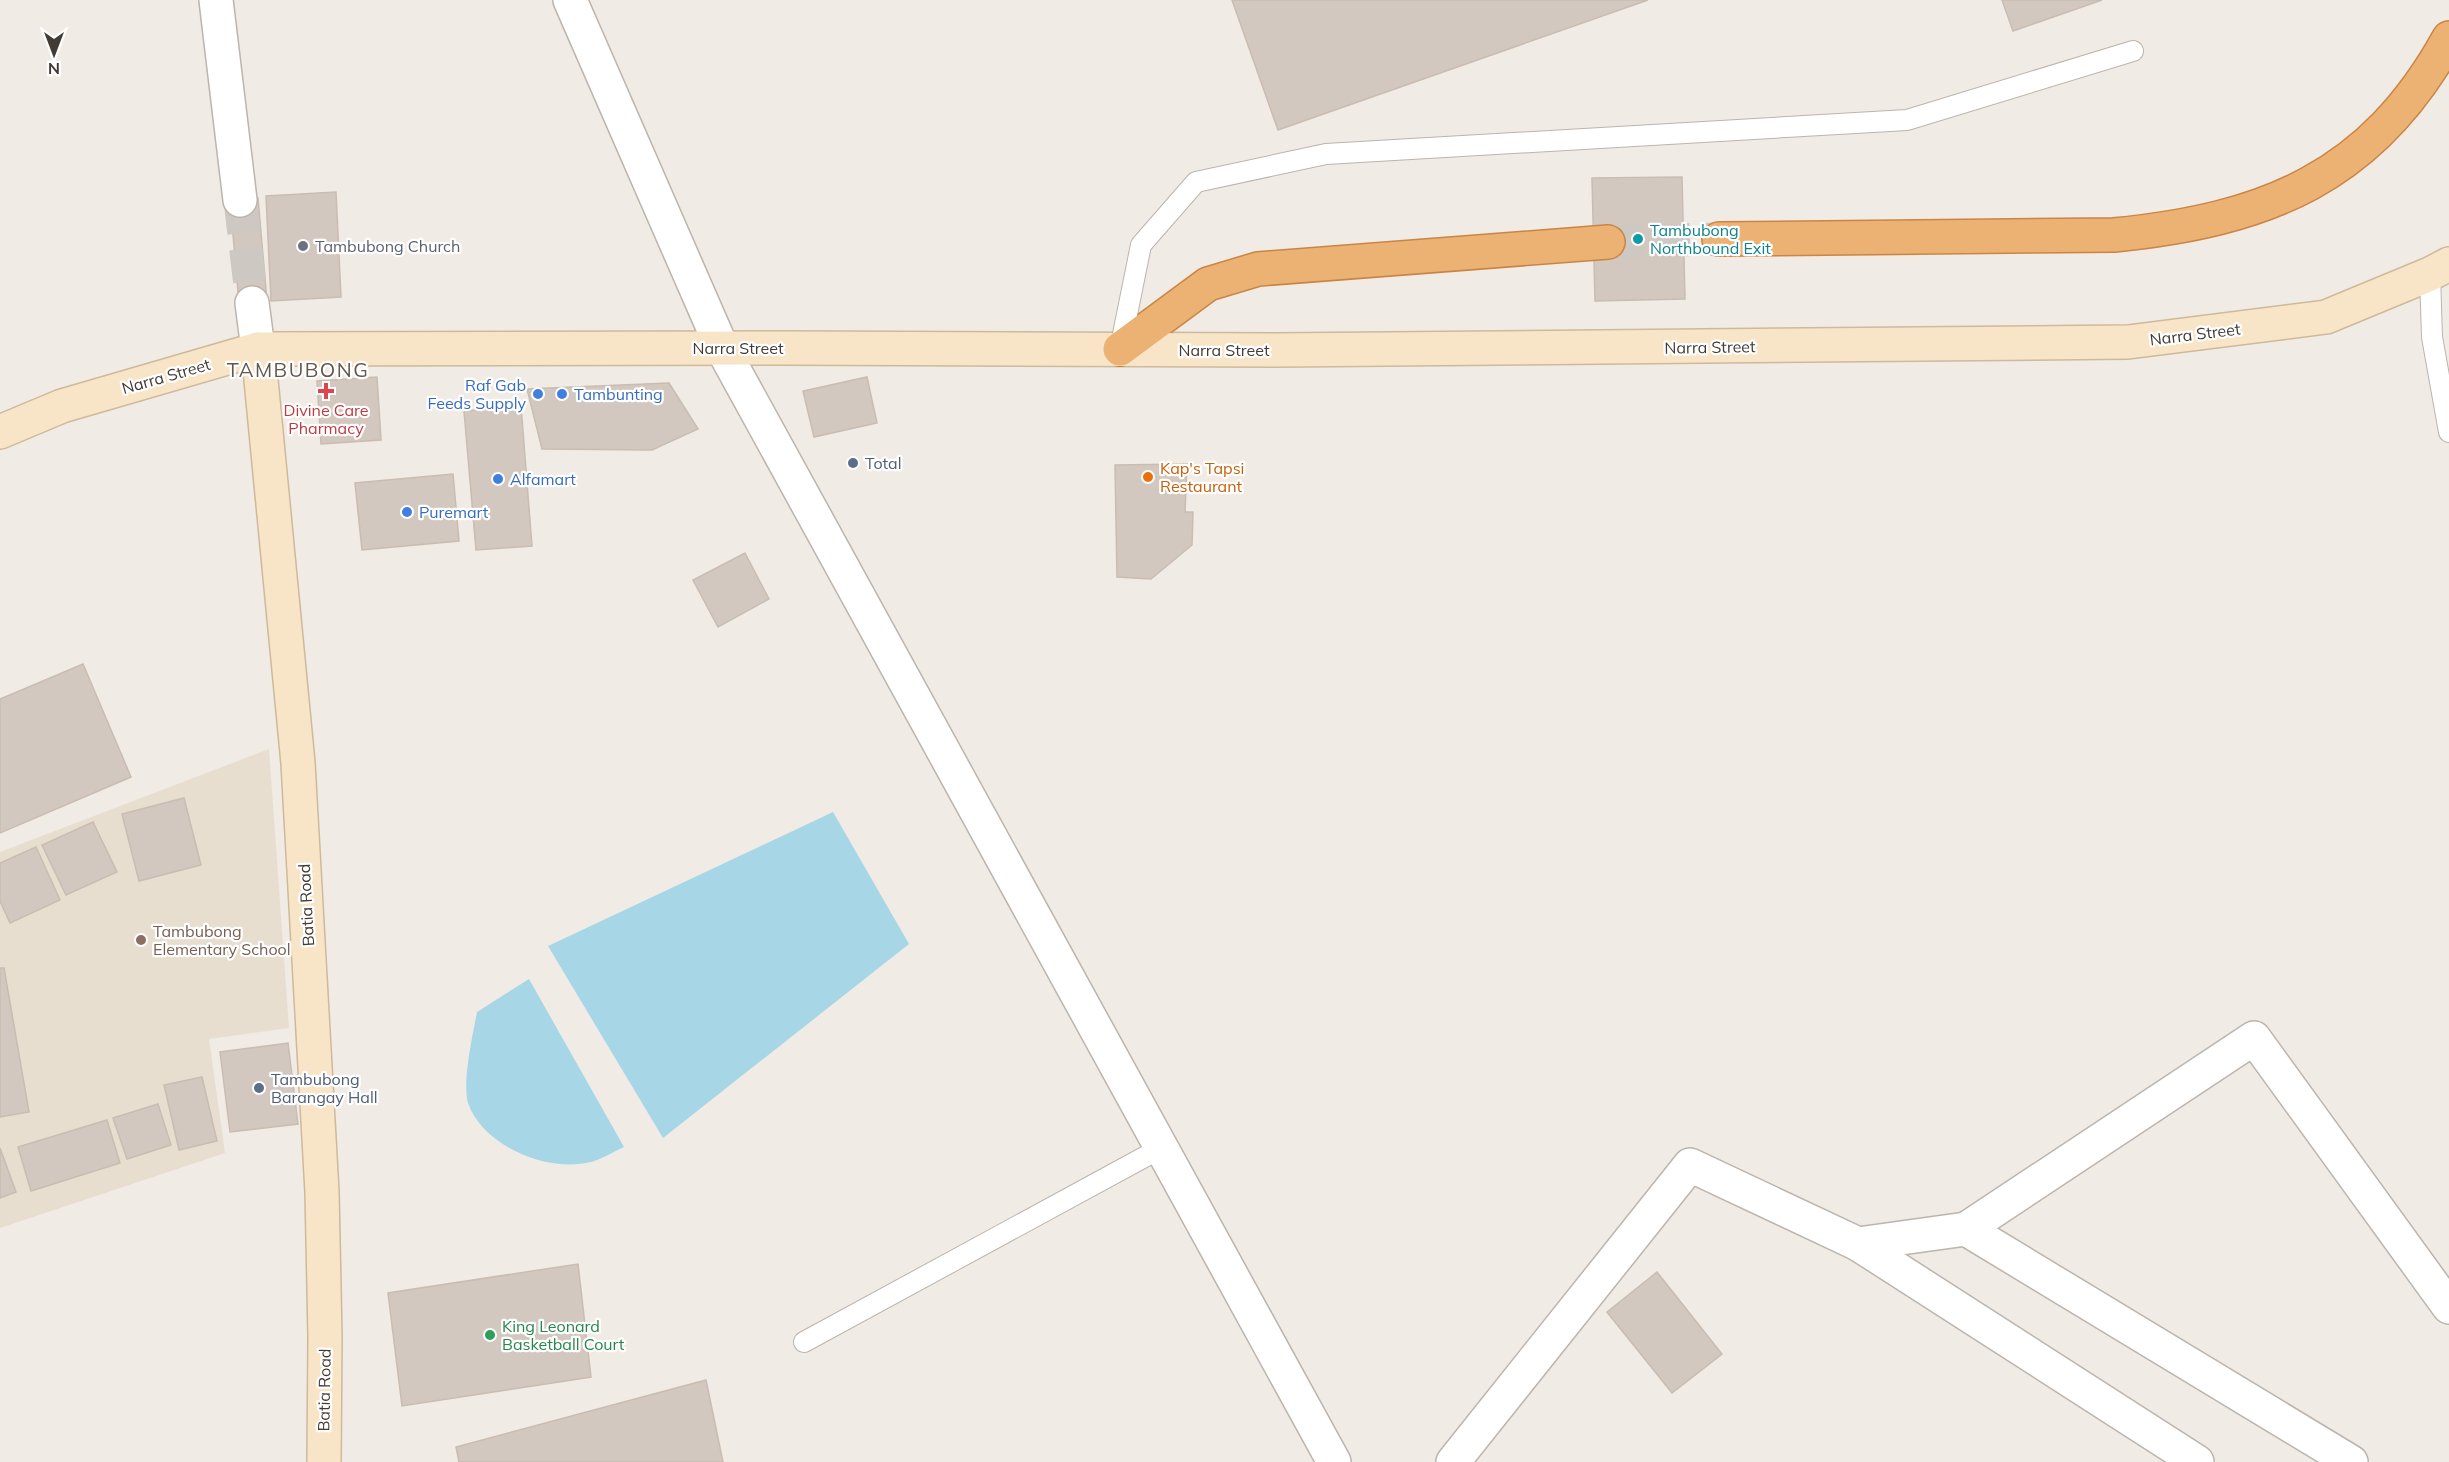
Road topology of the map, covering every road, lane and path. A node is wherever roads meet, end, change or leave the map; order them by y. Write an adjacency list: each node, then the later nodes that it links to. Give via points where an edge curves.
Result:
1 (216, 0): 5 (street)
2 (570, 0): 10 (street)
3 (2449, 38): 6 (highway, via 2409,100 2381,132 2344,163 2303,188 2212,221 2114,235)
4 (2133, 51): 12 (lane, via 1907,120 1326,154 1196,182 1141,246)
5 (240, 200)
6 (1719, 239)
7 (1608, 242): 12 (highway, via 1258,269 1208,284)
8 (2440, 269): 12 (main road, Narra Street, via 2326,317 2128,342); 14 (lane, via 2432,337)
9 (252, 303): 11 (street)
10 (722, 348): 11 (main road, Narra Street); 12 (main road, Narra Street); 15 (street)
11 (258, 349): 13 (main road, Narra Street, via 62,406); 20 (main road, Batia Road, via 299,775 322,1192)
12 (1120, 349)
13 (0, 432)
14 (2449, 432)
15 (1161, 1148): 19 (lane); 21 (street)
16 (1966, 1229): 17 (street); 18 (street, via 2254,1038); 24 (street)
17 (1858, 1244): 22 (street, via 1690,1166); 23 (street)
18 (2449, 1307)
19 (804, 1342)
20 (324, 1462)
21 (1334, 1462)
22 (1453, 1462)
23 (2197, 1462)
24 (2351, 1462)

